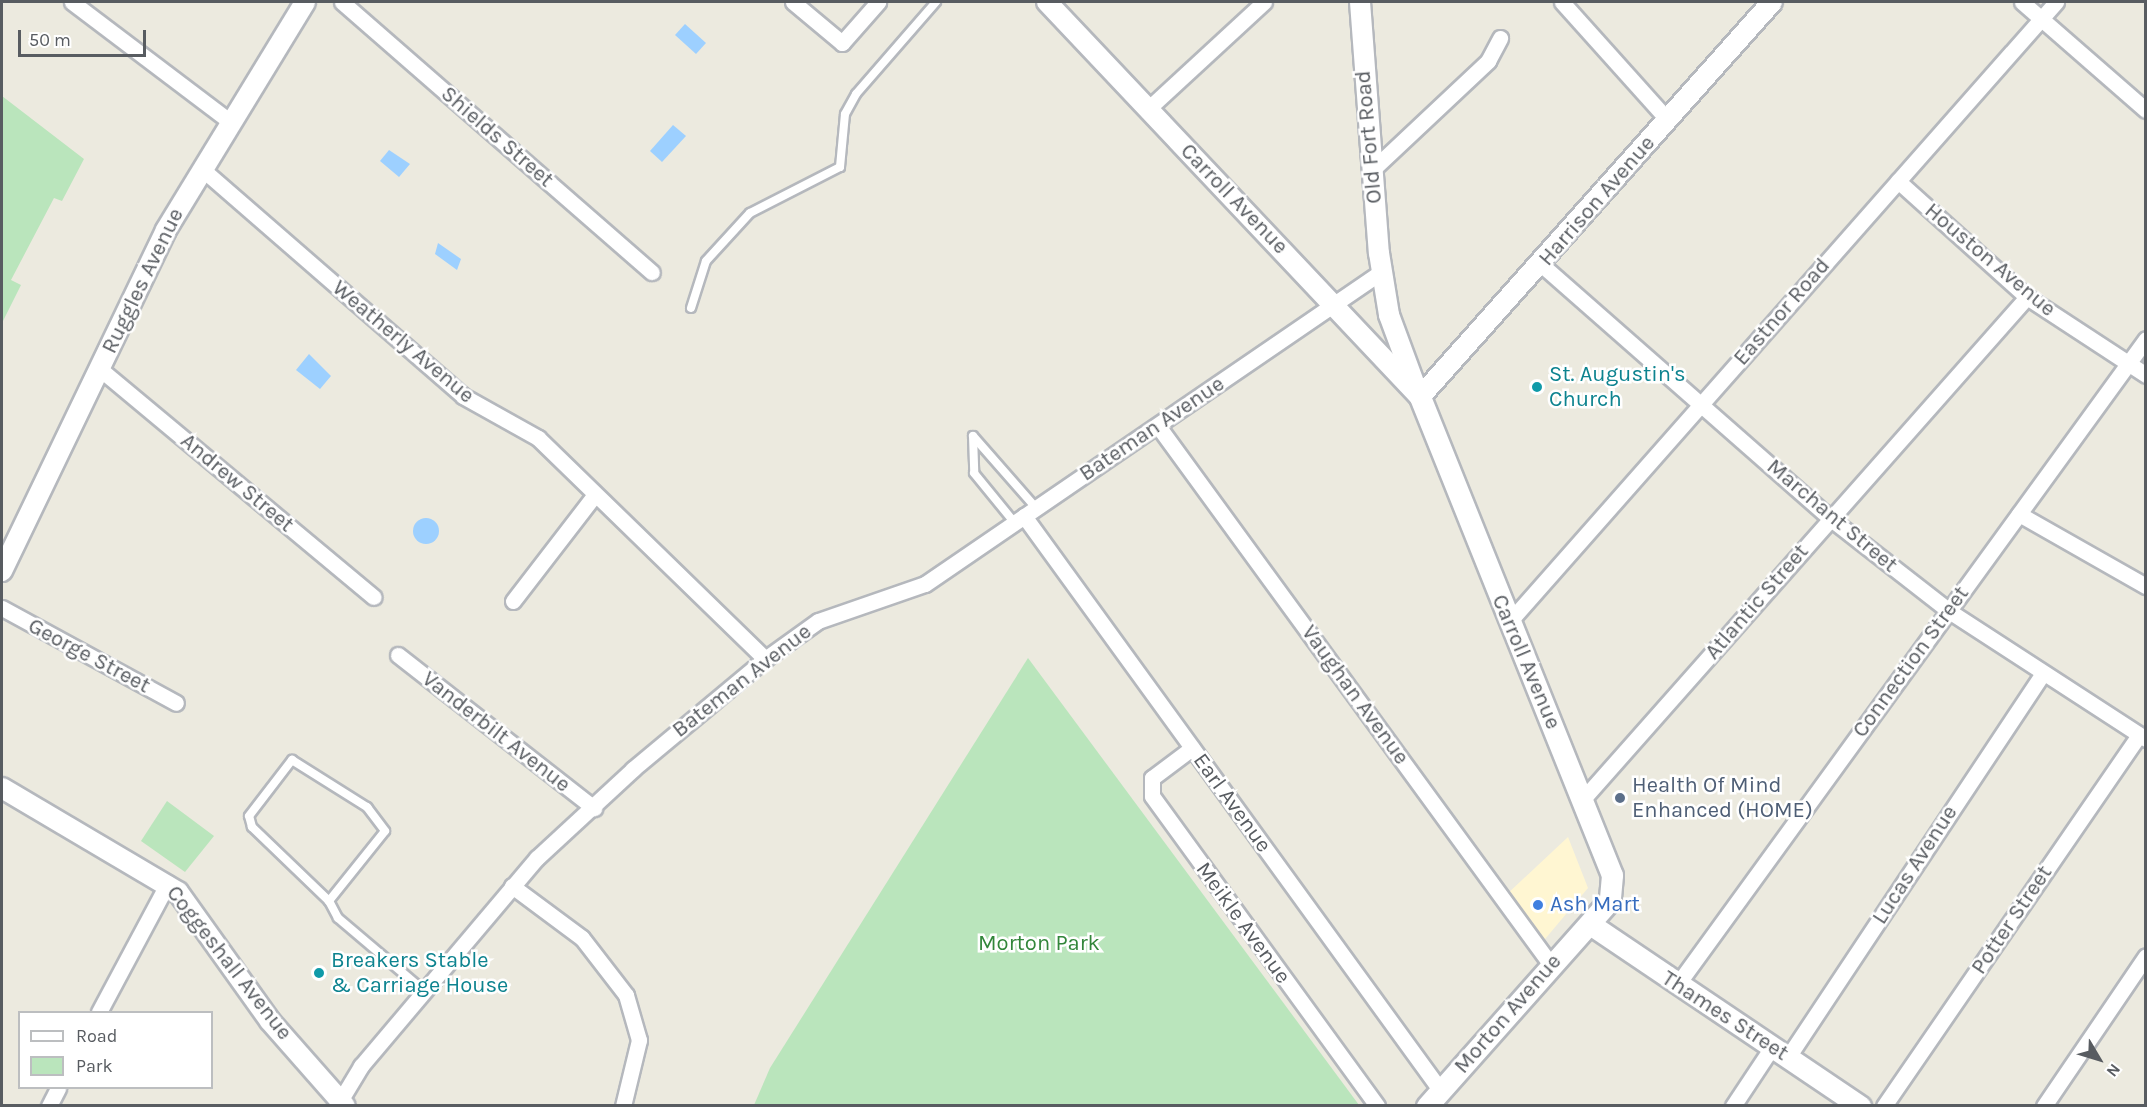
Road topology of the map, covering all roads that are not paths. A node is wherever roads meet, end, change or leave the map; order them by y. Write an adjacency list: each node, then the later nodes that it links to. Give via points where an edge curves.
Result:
1 (72, 2): 18 (street)
2 (305, 2): 18 (street, Ruggles Avenue)
3 (342, 2): 24 (street, Shields Street)
4 (793, 2): 5 (street, via 842,43)
5 (878, 2)
6 (936, 2): 28 (lane, via 856,94 845,114 840,167 750,213 706,261 693,288)
7 (1047, 2): 16 (street, Carroll Avenue)
8 (1264, 2): 16 (street)
9 (1360, 2): 21 (street, Old Fort Road)
10 (1562, 2): 19 (street)
11 (1772, 2): 19 (street, Harrison Avenue)
12 (2022, 2): 14 (street)
13 (2056, 2): 14 (street, Eastnor Road)
14 (2041, 18): 17 (street); 22 (street, Eastnor Road)
15 (1500, 38): 21 (street, via 1488,61)
16 (1148, 109): 27 (street, Carroll Avenue)
17 (2145, 110)
18 (228, 120): 20 (street, Ruggles Avenue)
19 (1668, 120): 23 (street, Harrison Avenue)
20 (201, 168): 31 (street, Ruggles Avenue); 36 (street, Weatherly Avenue, via 463,396 538,438)
21 (1371, 171): 25 (street, Old Fort Road)
22 (1898, 181): 26 (street, Houston Avenue); 34 (street, Eastnor Road)
23 (1542, 264): 33 (street, Harrison Avenue); 34 (street, Marchant Street)
24 (651, 272)
25 (1382, 272): 27 (street, Bateman Avenue); 33 (street, Carroll Avenue, via 1389,315)
26 (2027, 297): 30 (street, Houston Avenue); 39 (street, Atlantic Street)
27 (1335, 304): 33 (street, Carroll Avenue); 35 (street, Bateman Avenue)
28 (691, 308)
29 (2145, 339): 30 (street, Connection Street)
30 (2127, 364): 32 (street, Houston Avenue); 37 (street, Connection Street)
31 (100, 369): 40 (street, Ruggles Avenue); 42 (street, Andrew Street)
32 (2145, 375)
33 (1420, 397): 46 (main road, Carroll Avenue)
34 (1701, 405): 39 (street, Marchant Street); 46 (street, Eastnor Road)
35 (1158, 426): 38 (street, Bateman Avenue); 61 (street, Vaughan Avenue)
36 (594, 496): 43 (street); 48 (street, Weatherly Avenue)
37 (2019, 514): 41 (street); 45 (street, Connection Street)
38 (1025, 515): 38 (lane, via 973,436 974,473); 48 (street, Bateman Avenue, via 925,584 818,621); 52 (street, Earl Avenue)
39 (1831, 519): 45 (street, Marchant Street); 54 (street, Atlantic Street)
40 (2, 571)
41 (2145, 586)
42 (374, 597)
43 (513, 601)
44 (2, 608): 50 (street, George Street)
45 (1949, 611): 49 (street, Marchant Street); 62 (street, Connection Street)
46 (1509, 622): 54 (main road, Carroll Avenue)
47 (398, 655): 55 (street, Vanderbilt Avenue)
48 (765, 659): 55 (street, Bateman Avenue, via 633,769)
49 (2042, 674): 51 (street, Marchant Street); 65 (street, Lucas Avenue)
50 (176, 703)
51 (2142, 737): 74 (street, Potter Street)
52 (1192, 748): 67 (street, Earl Avenue); 71 (street, Meikle Avenue, via 1152,778 1152,796)
53 (2, 788): 56 (street, Coggeshall Avenue)
54 (1583, 799): 59 (main road, Carroll Avenue, via 1612,875 1610,900)
55 (594, 808): 57 (street, Bateman Avenue)
56 (168, 882): 64 (street); 68 (street, Coggeshall Avenue, via 270,1021)
57 (512, 886): 63 (street, Bateman Avenue); 70 (street, via 582,938 626,995 639,1040)
58 (329, 901): 58 (lane, via 252,827 249,816 292,760 367,807 385,831); 63 (lane, via 338,918)
59 (1590, 924): 61 (main road, Morton Avenue); 62 (main road, Thames Street)
60 (2145, 956): 75 (street)
61 (1551, 965): 67 (main road, Morton Avenue)
62 (1677, 985): 65 (main road, Thames Street)
63 (424, 991): 68 (street, Bateman Avenue)
64 (100, 1011)
65 (1780, 1052): 72 (street, Lucas Avenue); 73 (main road, Thames Street)
66 (58, 1089): 69 (street)
67 (1434, 1098)
68 (341, 1104)
69 (49, 1106)
70 (623, 1106)
71 (1377, 1106)
72 (1733, 1106)
73 (1860, 1106)
74 (1884, 1106)
75 (2044, 1106)

